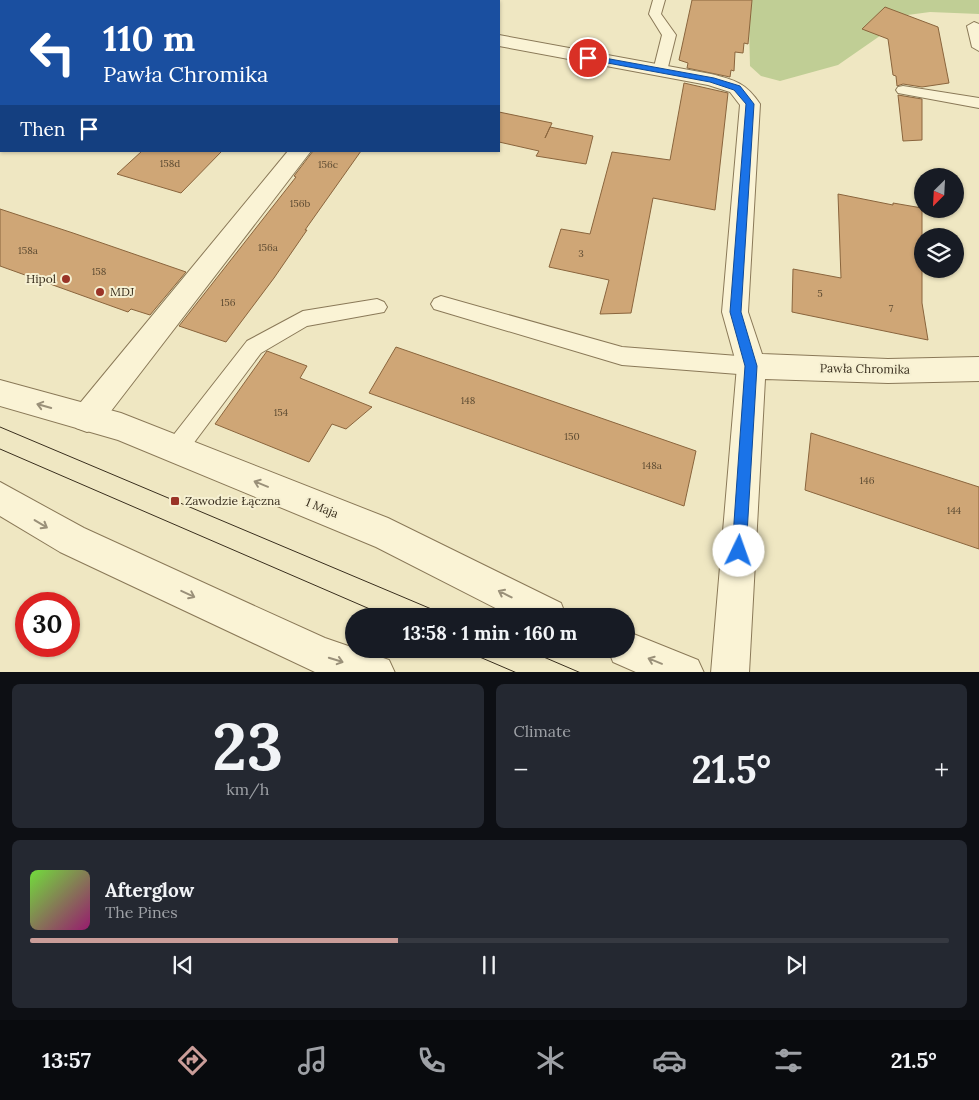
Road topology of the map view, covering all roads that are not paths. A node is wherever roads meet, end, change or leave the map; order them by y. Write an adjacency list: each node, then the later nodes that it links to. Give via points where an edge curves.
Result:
1 (659, 0): 5 (lane, via 655,14 669,34)
2 (974, 26): 4 (lane)
3 (500, 41): 5 (street)
4 (979, 46)
5 (660, 71): 11 (street, via 737,88 750,104 735,312)
6 (903, 90): 7 (lane)
7 (979, 104)
8 (299, 152): 14 (street)
9 (441, 304): 11 (lane, via 622,356)
10 (377, 307): 15 (lane, via 303,319 254,347)
11 (751, 366): 12 (street, Pawła Chromika, via 888,371); 21 (street)
12 (979, 368)
13 (0, 393): 14 (street, 1 Maja, one-way to 13)
14 (88, 418): 15 (street, 1 Maja)
15 (176, 449): 17 (street, 1 Maja, one-way to 15, via 388,535)
16 (0, 498): 19 (street, one-way to 19, via 72,540 322,656)
17 (532, 608)
18 (635, 653): 20 (street, one-way to 18)
19 (376, 672)
20 (685, 672)
21 (730, 672)

